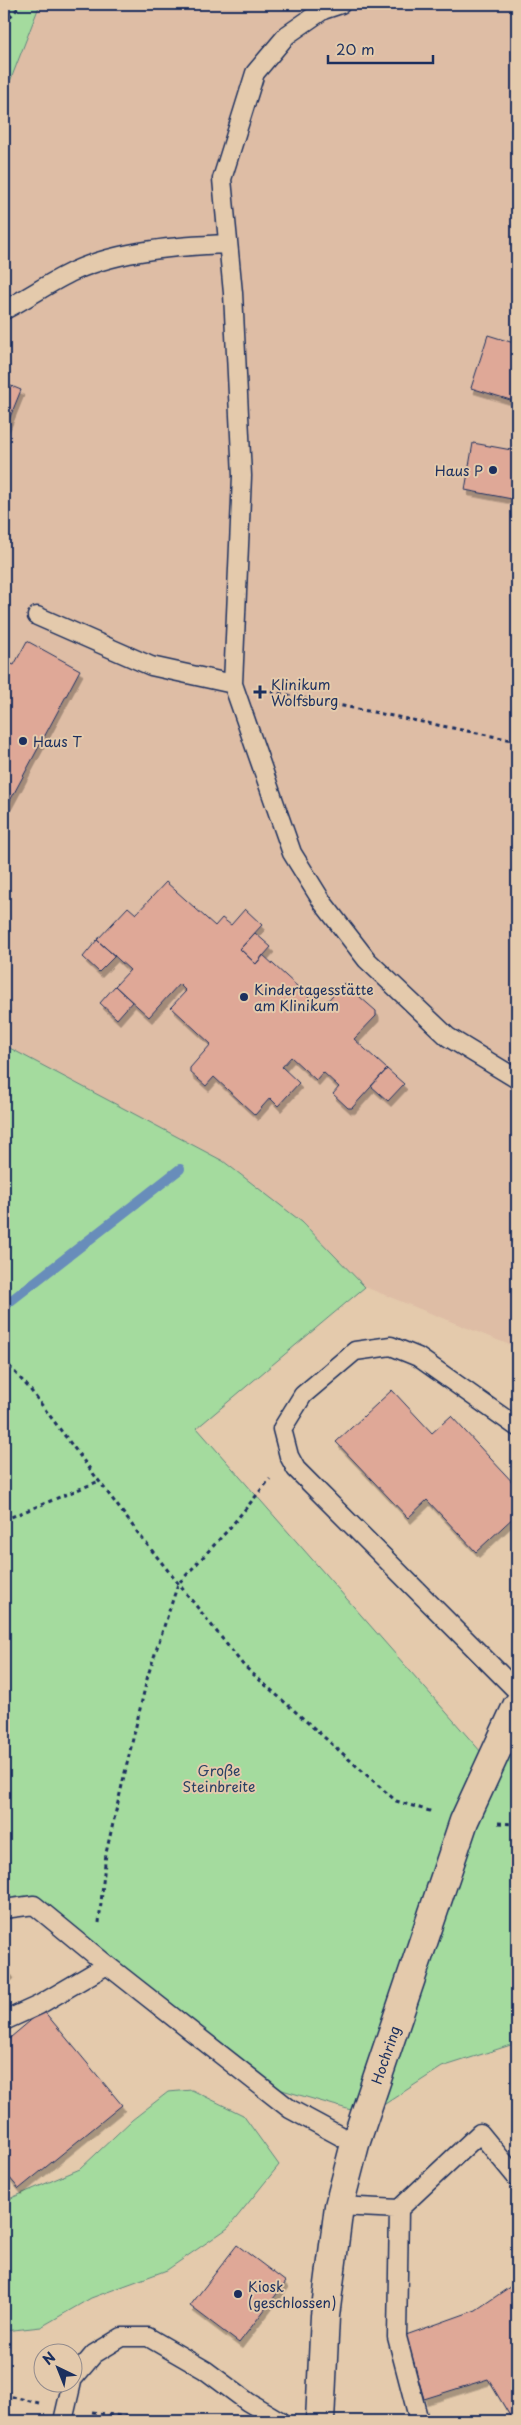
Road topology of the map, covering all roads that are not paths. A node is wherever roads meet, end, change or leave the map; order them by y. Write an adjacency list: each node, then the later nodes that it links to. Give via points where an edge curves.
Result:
1 (341, 4): 2 (lane, via 323,10 287,35 255,73 222,178)
2 (228, 244): 3 (lane, via 193,245 113,258 75,271); 5 (lane, via 242,476)
3 (4, 310)
4 (37, 616): 5 (lane, via 151,666)
5 (233, 684): 6 (lane, via 292,853 322,903 367,960 448,1038)
6 (517, 1079)
7 (517, 1427): 8 (lane, via 418,1357 391,1346 355,1351 302,1395 282,1428 296,1469)
8 (517, 1692)
9 (517, 1706): 13 (street, Hochring, via 464,1821)
10 (4, 1909): 11 (lane, via 34,1905)
11 (101, 1961): 12 (lane, via 39,2005); 13 (lane, via 290,2109)
12 (4, 2021)
13 (355, 2144): 15 (street, Hochring)
14 (517, 2178): 16 (lane, via 480,2133)
15 (339, 2206): 16 (lane); 21 (street, Hochring, via 325,2316)
16 (399, 2209): 22 (lane, via 397,2337)
17 (82, 2369): 20 (lane, via 94,2354 122,2336 148,2337 205,2370)
18 (70, 2392): 19 (lane)
19 (63, 2421)
20 (280, 2421)
21 (320, 2421)
22 (418, 2421)

